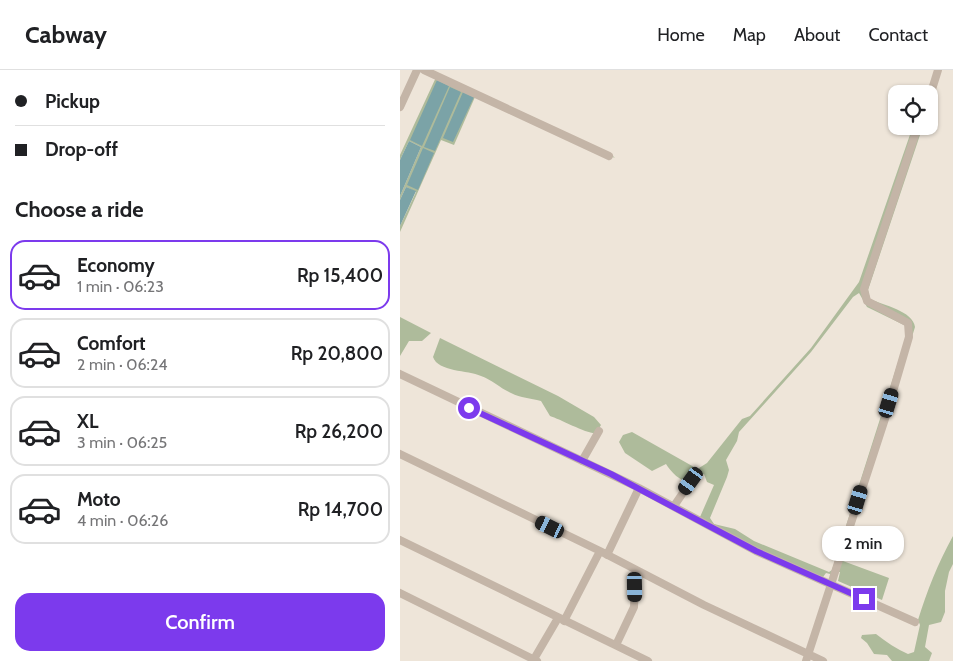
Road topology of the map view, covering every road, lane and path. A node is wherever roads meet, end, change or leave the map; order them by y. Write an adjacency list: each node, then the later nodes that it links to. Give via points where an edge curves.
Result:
1 (416, 70): 5 (street)
2 (424, 70): 7 (street)
3 (938, 70): 4 (street)
4 (933, 85)
5 (400, 107)
6 (915, 135): 18 (street, via 864,289 867,301 906,321 910,331 884,422)
7 (609, 156)
8 (400, 374): 11 (street)
9 (599, 431): 11 (street)
10 (400, 454): 16 (street)
11 (582, 460): 13 (street)
12 (691, 481): 14 (street)
13 (639, 488): 14 (street); 16 (street)
14 (674, 506): 18 (street, via 756,551)
15 (400, 540): 20 (street)
16 (604, 553): 17 (street); 20 (street)
17 (640, 572): 22 (street, via 635,583 634,607); 23 (street)
18 (830, 584): 21 (street); 23 (street)
19 (400, 593): 24 (street)
20 (561, 620): 22 (street); 24 (street)
21 (915, 622)
22 (616, 645): 25 (street)
23 (807, 658): 26 (street)
24 (535, 660)
25 (648, 661)
26 (823, 661)

